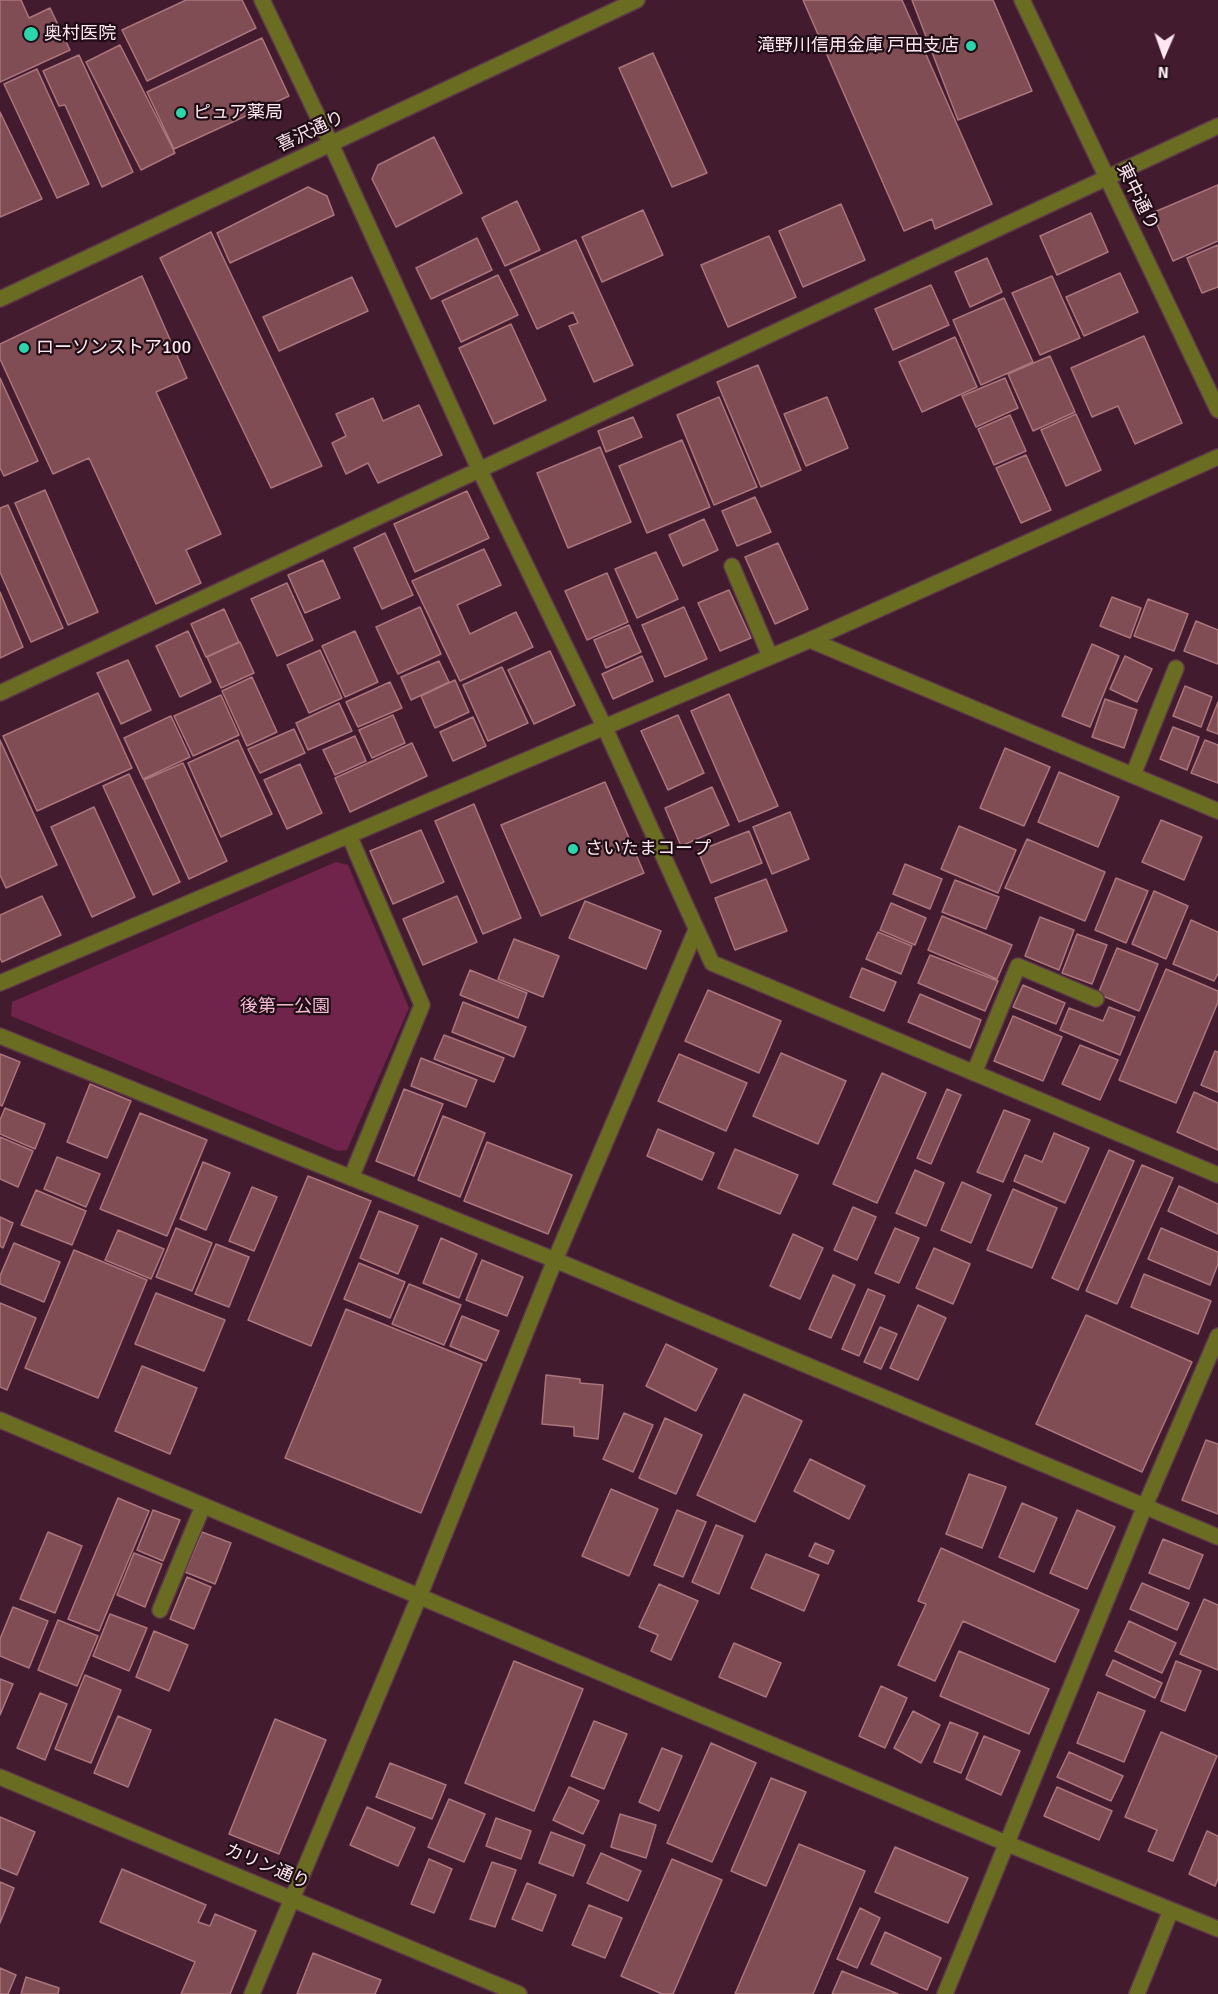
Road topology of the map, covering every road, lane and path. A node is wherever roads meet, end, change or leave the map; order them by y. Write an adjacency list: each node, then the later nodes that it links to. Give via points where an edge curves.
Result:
1 (262, 0): 5 (street)
2 (637, 0): 5 (street, 喜沢通り)
3 (1022, 0): 6 (street, 東中通り)
4 (1218, 126): 6 (street)
5 (331, 144): 7 (street, 喜沢通り); 10 (street)
6 (1106, 179): 8 (street, 東中通り); 10 (street)
7 (0, 299)
8 (1218, 410)
9 (1218, 457): 12 (street)
10 (480, 471): 15 (street); 16 (street)
11 (732, 566): 13 (street)
12 (810, 640): 13 (street); 17 (street)
13 (770, 656): 16 (street)
14 (1176, 668): 17 (street)
15 (0, 693)
16 (604, 726): 19 (street); 20 (street)
17 (1133, 775): 18 (street)
18 (1218, 811)
19 (349, 835): 21 (street); 26 (street, via 422,1005)
20 (696, 930): 24 (street, via 712,963); 27 (street)
21 (0, 983)
22 (1095, 999): 24 (street, via 1018,966)
23 (0, 1036): 26 (street)
24 (974, 1073): 25 (street)
25 (1218, 1175)
26 (351, 1178): 27 (street)
27 (555, 1260): 31 (street); 33 (street)
28 (1218, 1336): 31 (street)
29 (0, 1420): 30 (street)
30 (203, 1506): 33 (street); 34 (street)
31 (1145, 1506): 32 (street); 36 (street)
32 (1218, 1537)
33 (419, 1597): 36 (street); 37 (street)
34 (160, 1610)
35 (0, 1777): 37 (street, カリン通り)
36 (1008, 1844): 38 (street); 42 (street)
37 (293, 1899): 40 (street); 41 (street, カリン通り)
38 (1171, 1910): 39 (street); 43 (street)
39 (1218, 1929)
40 (252, 1994)
41 (519, 1994)
42 (945, 1994)
43 (1137, 1994)

